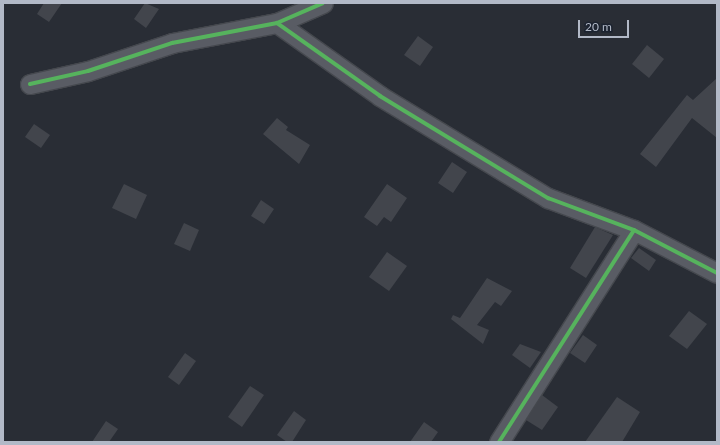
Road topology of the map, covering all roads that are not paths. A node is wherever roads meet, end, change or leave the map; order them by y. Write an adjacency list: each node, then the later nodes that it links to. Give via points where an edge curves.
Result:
1 (323, 3): 2 (street)
2 (277, 23): 3 (street, via 172,43 88,72); 4 (street, via 380,96 518,181 548,198)
3 (30, 84)
4 (634, 230): 5 (street); 6 (street)
5 (717, 273)
6 (499, 442)

